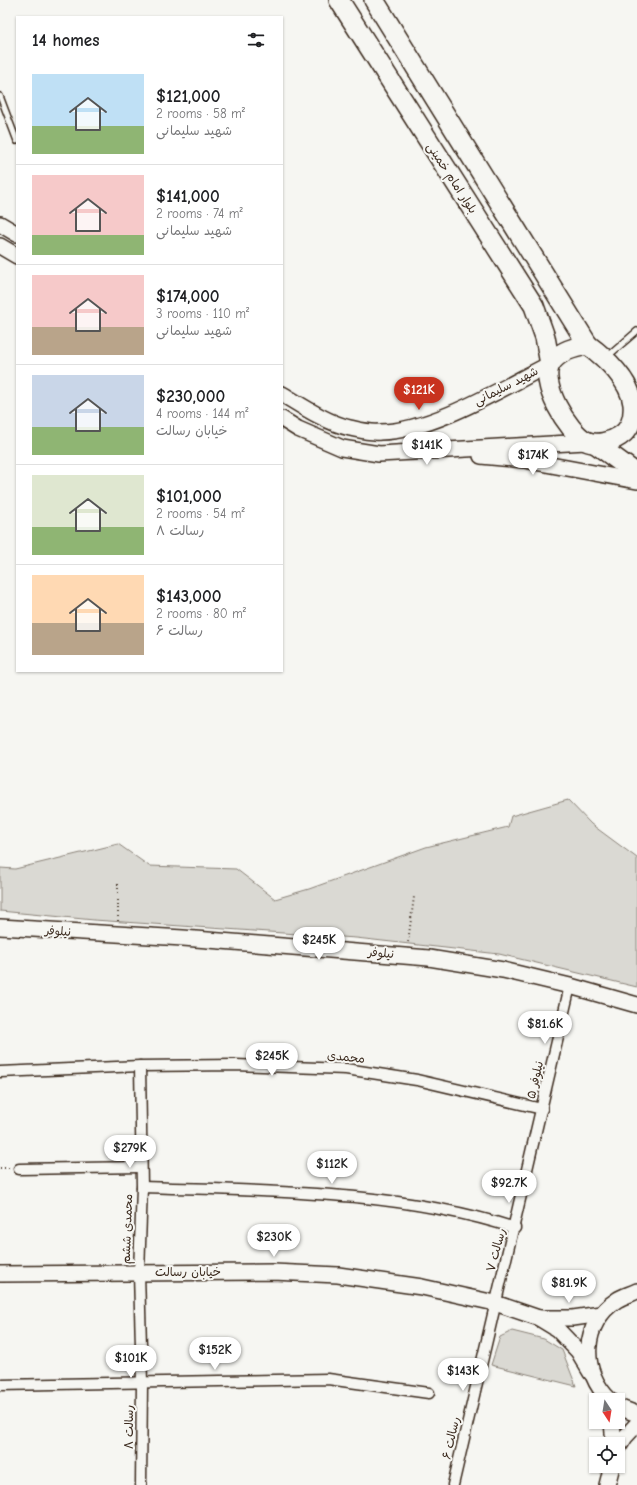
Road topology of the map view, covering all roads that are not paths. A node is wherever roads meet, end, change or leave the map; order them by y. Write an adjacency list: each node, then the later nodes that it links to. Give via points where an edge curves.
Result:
1 (339, 0): 12 (highway, بلوار امام خمینی, via 534,306 545,337)
2 (374, 0): 10 (highway)
3 (0, 96): 4 (lane)
4 (16, 138)
5 (0, 224): 6 (main road)
6 (16, 233)
7 (0, 246): 8 (main road)
8 (16, 255)
9 (637, 332): 11 (lane)
10 (588, 344): 11 (highway); 12 (highway, via 574,347)
11 (604, 359): 14 (highway)
12 (550, 364): 13 (main road, شهید سلیمانی, via 443,417 412,428 380,432 348,428 309,411); 16 (highway, via 550,390 568,425 576,435)
13 (283, 395)
14 (634, 399): 16 (highway, via 632,419 625,433 614,440)
15 (283, 420): 17 (main road, via 342,448 379,454)
16 (591, 443): 17 (main road); 18 (highway)
17 (432, 452): 19 (main road, via 524,460)
18 (637, 474)
19 (637, 481)
20 (0, 927): 21 (main road, نیلوفر, via 191,938 406,956 503,970)
21 (570, 986): 22 (main road, نیلوفر); 25 (street, نیلوفر ۵)
22 (637, 1005)
23 (140, 1066): 24 (street, محمدی); 25 (street, محمدی, via 236,1065 346,1069 417,1080); 26 (street, محمدی ششم)
24 (0, 1072)
25 (542, 1110): 29 (street, رسالت ۷)
26 (141, 1167): 27 (street); 28 (street, محمدی ششم)
27 (19, 1169)
28 (142, 1187): 29 (street, via 293,1192 404,1203 482,1218); 30 (street, محمدی ششم)
29 (515, 1228): 33 (street, رسالت ۷)
30 (139, 1273): 31 (main road, خیابان رسالت); 33 (main road, خیابان رسالت, via 273,1272 338,1275 422,1287); 37 (street, ۸ رسالت)
31 (0, 1274)
32 (637, 1291): 34 (main road, via 617,1299)
33 (495, 1303): 35 (main road, خیابان رسالت); 47 (street, رسالت ۶)
34 (601, 1314): 35 (main road, via 573,1318); 36 (main road, via 591,1333 588,1353)
35 (540, 1318): 36 (main road, via 557,1329 578,1351)
36 (591, 1373): 40 (main road)
37 (142, 1383): 38 (street); 39 (street, via 328,1379); 46 (street, ۸ رسالت)
38 (0, 1385)
39 (429, 1393)
40 (603, 1393)
41 (625, 1409): 42 (main road)
42 (637, 1414)
43 (637, 1424): 44 (main road)
44 (624, 1437)
45 (610, 1473): 48 (main road)
46 (142, 1485)
47 (453, 1485)
48 (607, 1485)

